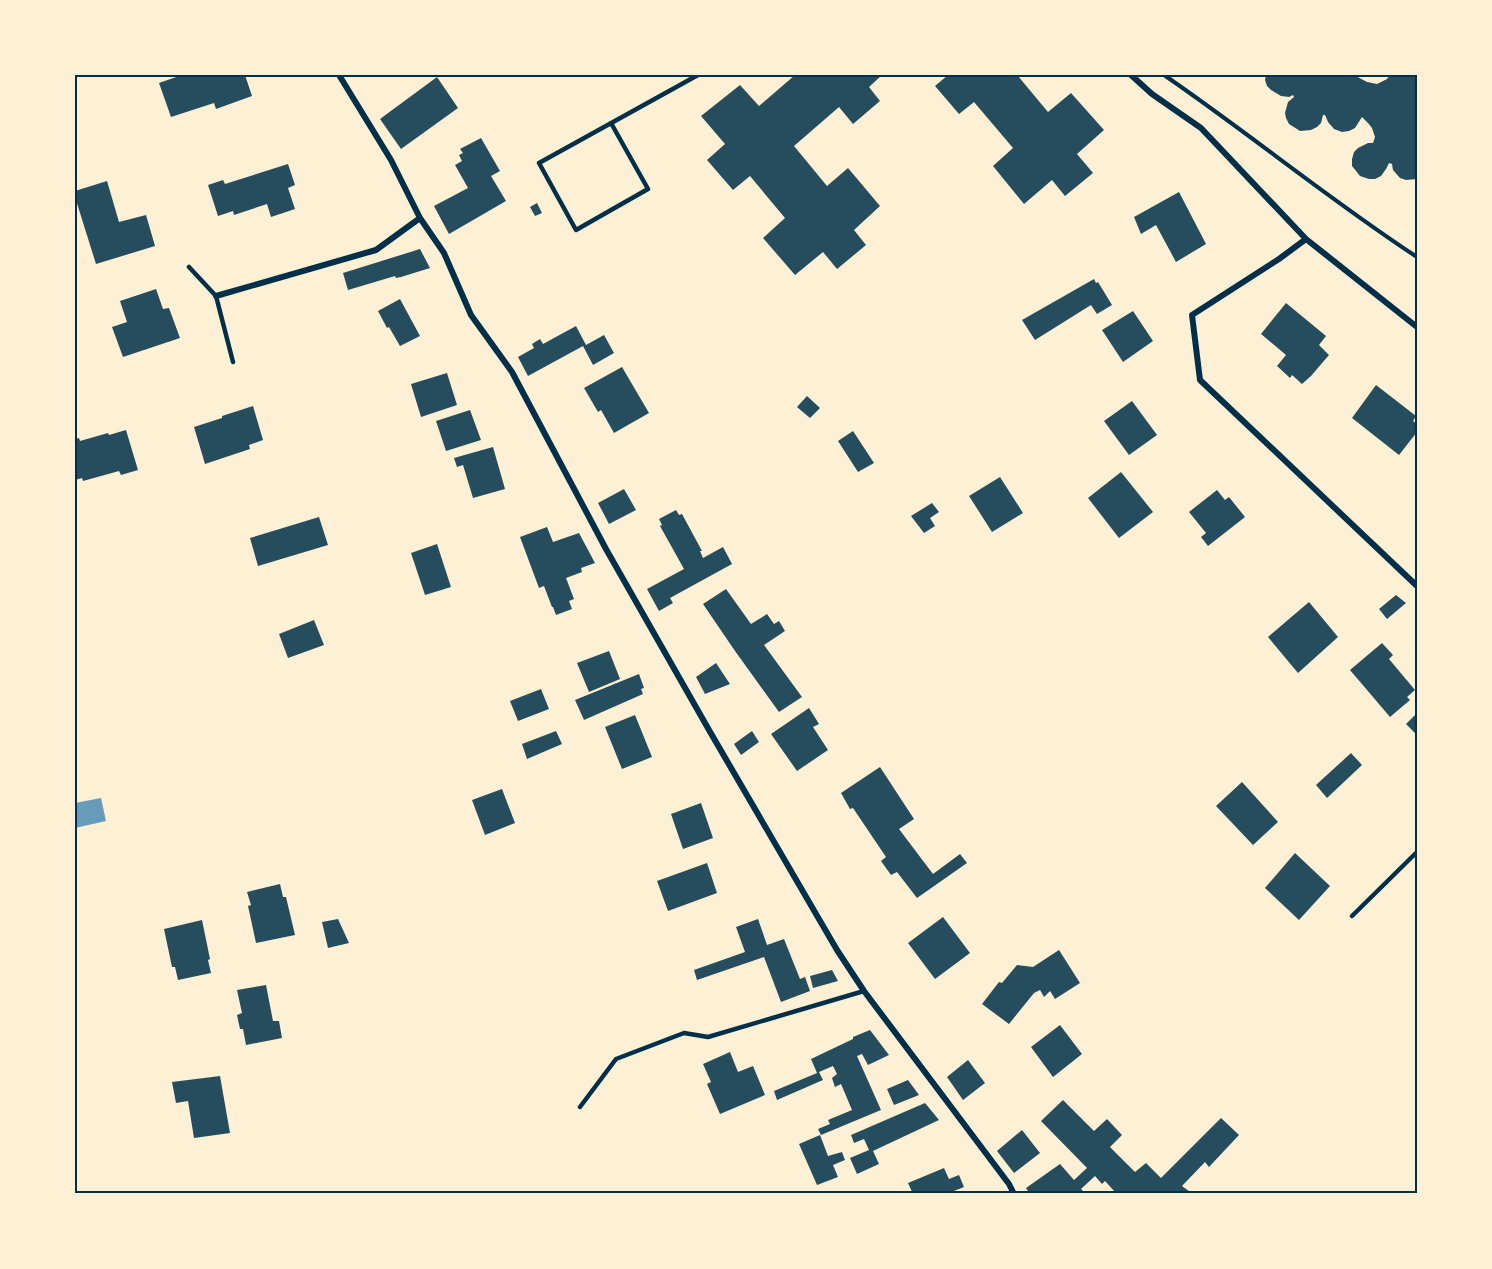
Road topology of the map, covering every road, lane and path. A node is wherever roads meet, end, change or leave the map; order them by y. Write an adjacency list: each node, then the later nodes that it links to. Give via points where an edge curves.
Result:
1 (339, 75): 6 (street, via 391,160)
2 (698, 75): 5 (lane)
3 (1131, 75): 7 (street, via 1201,128)
4 (1164, 75): 8 (path)
5 (611, 123): 5 (lane, via 538,163 576,230 648,189)
6 (420, 218): 10 (street, via 376,250); 16 (street, via 444,253 471,315 512,372 714,740)
7 (1306, 239): 11 (street); 13 (street, via 1192,315 1200,380)
8 (1417, 257)
9 (189, 267): 10 (lane)
10 (216, 296): 12 (lane)
11 (1417, 327)
12 (234, 362)
13 (1417, 586)
14 (1417, 852): 15 (lane)
15 (1352, 916)
16 (864, 991): 17 (lane, via 708,1037 684,1033 616,1059); 18 (street)
17 (580, 1107)
18 (1014, 1194)

